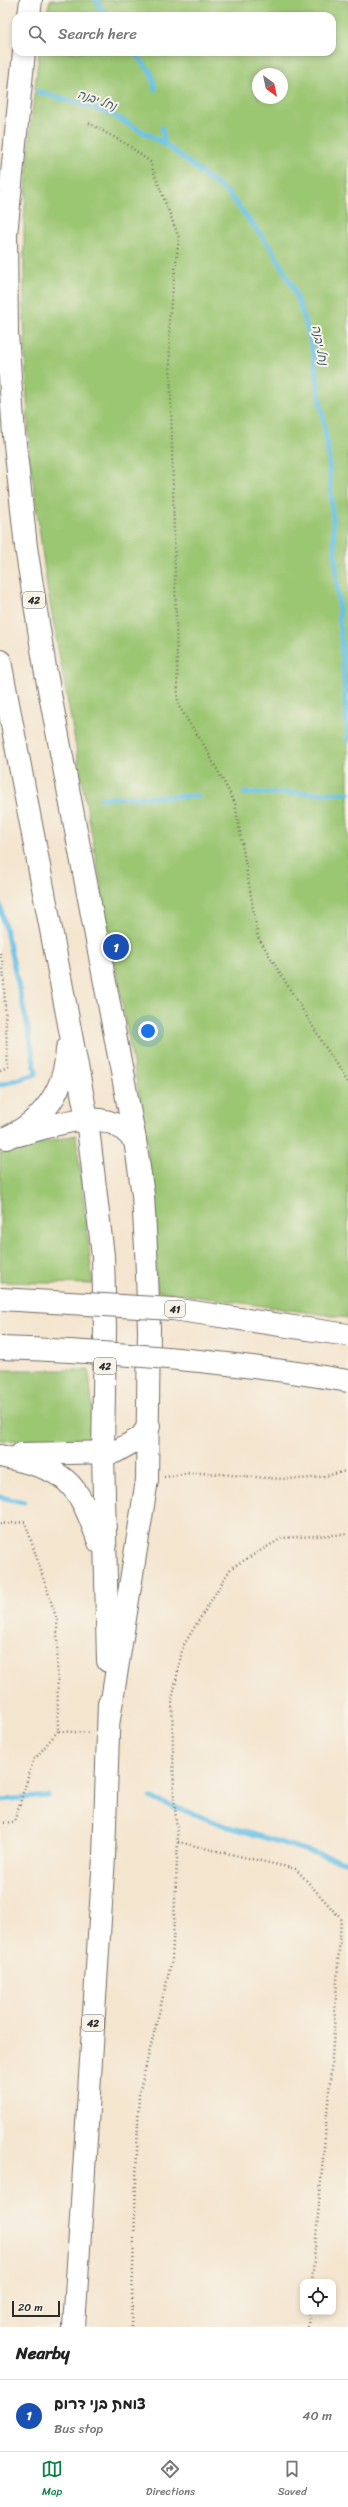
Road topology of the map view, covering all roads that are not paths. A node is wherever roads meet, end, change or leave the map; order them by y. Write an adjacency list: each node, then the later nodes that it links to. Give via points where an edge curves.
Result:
1 (31, 0): 2 (highway)
2 (29, 12)
3 (24, 56): 8 (highway, 42, via 6,235 7,333 14,435 26,547 45,668)
4 (0, 661): 5 (highway, 42)
5 (67, 1016): 6 (highway, 42); 7 (highway, via 66,1067 62,1084 53,1099 31,1124)
6 (87, 1119): 7 (highway); 8 (highway, via 107,1121 121,1127); 14 (highway, 42, via 103,1256 106,1329)
7 (3, 1139)
8 (135, 1140): 13 (highway, 42, via 143,1195 146,1248)
9 (0, 1299): 10 (highway, 41, bridge, via 173,1309)
10 (348, 1336)
11 (0, 1348): 12 (highway, bridge, via 176,1357 267,1367)
12 (348, 1381)
13 (149, 1426): 14 (highway, via 140,1438 127,1446); 17 (highway, 42, via 147,1480)
14 (103, 1454): 15 (highway); 16 (highway, 42)
15 (0, 1455): 16 (highway, via 30,1462 67,1479 88,1509)
16 (106, 1564): 17 (highway, 42)
17 (109, 1726): 18 (highway, 42, via 104,1857)
18 (74, 2327)

